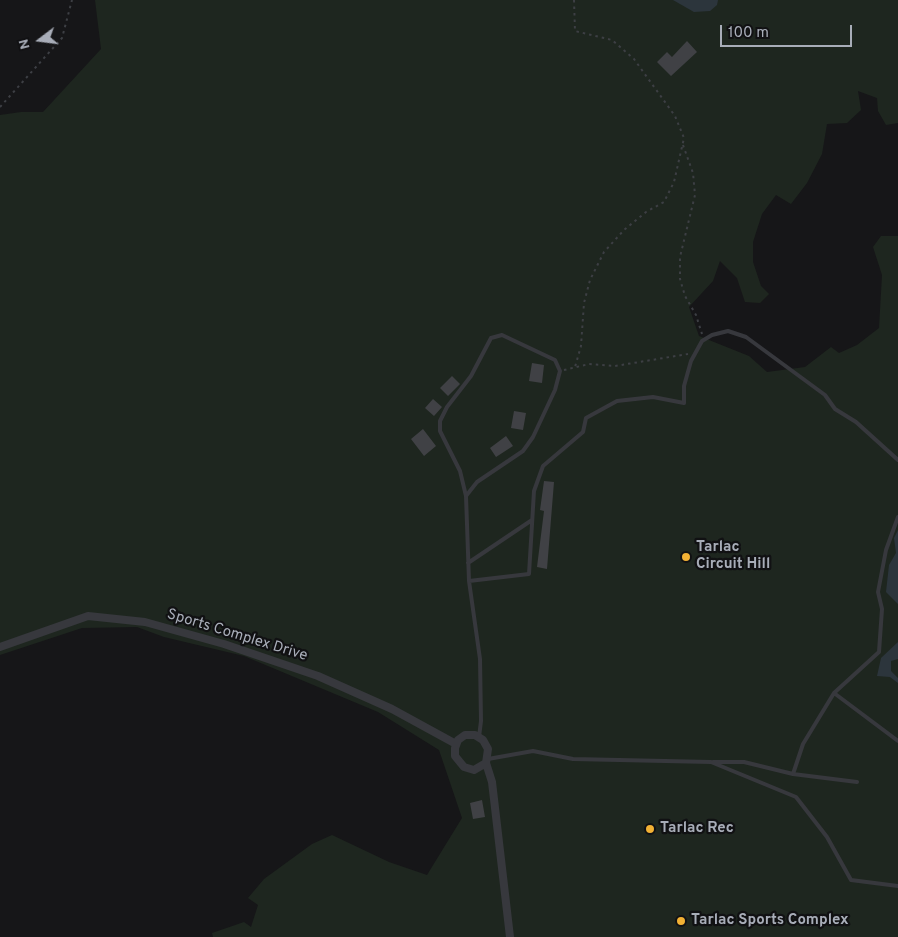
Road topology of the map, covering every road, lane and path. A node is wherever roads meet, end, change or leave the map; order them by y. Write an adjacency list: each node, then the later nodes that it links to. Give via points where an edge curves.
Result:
1 (72, 0): 3 (path, via 62,38)
2 (574, 0): 4 (path, via 575,31 612,40 634,59 675,116 683,130)
3 (0, 107)
4 (683, 144): 5 (path, via 693,173 695,196 680,257 680,279 702,328); 7 (path, via 674,182 664,202 624,230 604,252 590,280)
5 (702, 341): 6 (lane); 9 (lane, via 728,331 746,337 825,395 835,410 856,422)
6 (695, 350): 7 (path, via 690,354 615,366 589,364); 12 (lane, via 684,386 684,403 653,397 618,401 586,418 583,432 543,466 534,491)
7 (575, 367): 8 (path)
8 (560, 371): 10 (lane, via 533,437 523,451 483,478); 10 (lane, via 555,360 502,335 491,338 471,376 440,421 440,432 460,471)
9 (898, 460)
10 (466, 496): 13 (lane)
11 (898, 517): 16 (lane, via 886,550 878,592 882,609 880,652)
12 (532, 520): 13 (lane); 14 (lane, via 529,574)
13 (468, 563): 14 (lane)
14 (469, 581): 17 (lane, via 480,659)
15 (0, 648): 19 (street, Sports Complex Drive, via 88,616 145,622 224,644 318,676 392,709)
16 (834, 694): 18 (lane); 22 (lane, via 803,744)
17 (479, 737): 19 (street, via 465,736); 20 (street, via 488,749)
18 (898, 741)
19 (456, 744): 20 (street, via 456,756 464,767 474,770)
20 (487, 761): 21 (lane, via 533,751 573,759); 25 (street)
21 (711, 762): 22 (lane, via 744,762); 24 (lane, via 796,797 827,838 851,880)
22 (793, 774): 23 (lane)
23 (857, 782)
24 (898, 886)
25 (510, 937)

